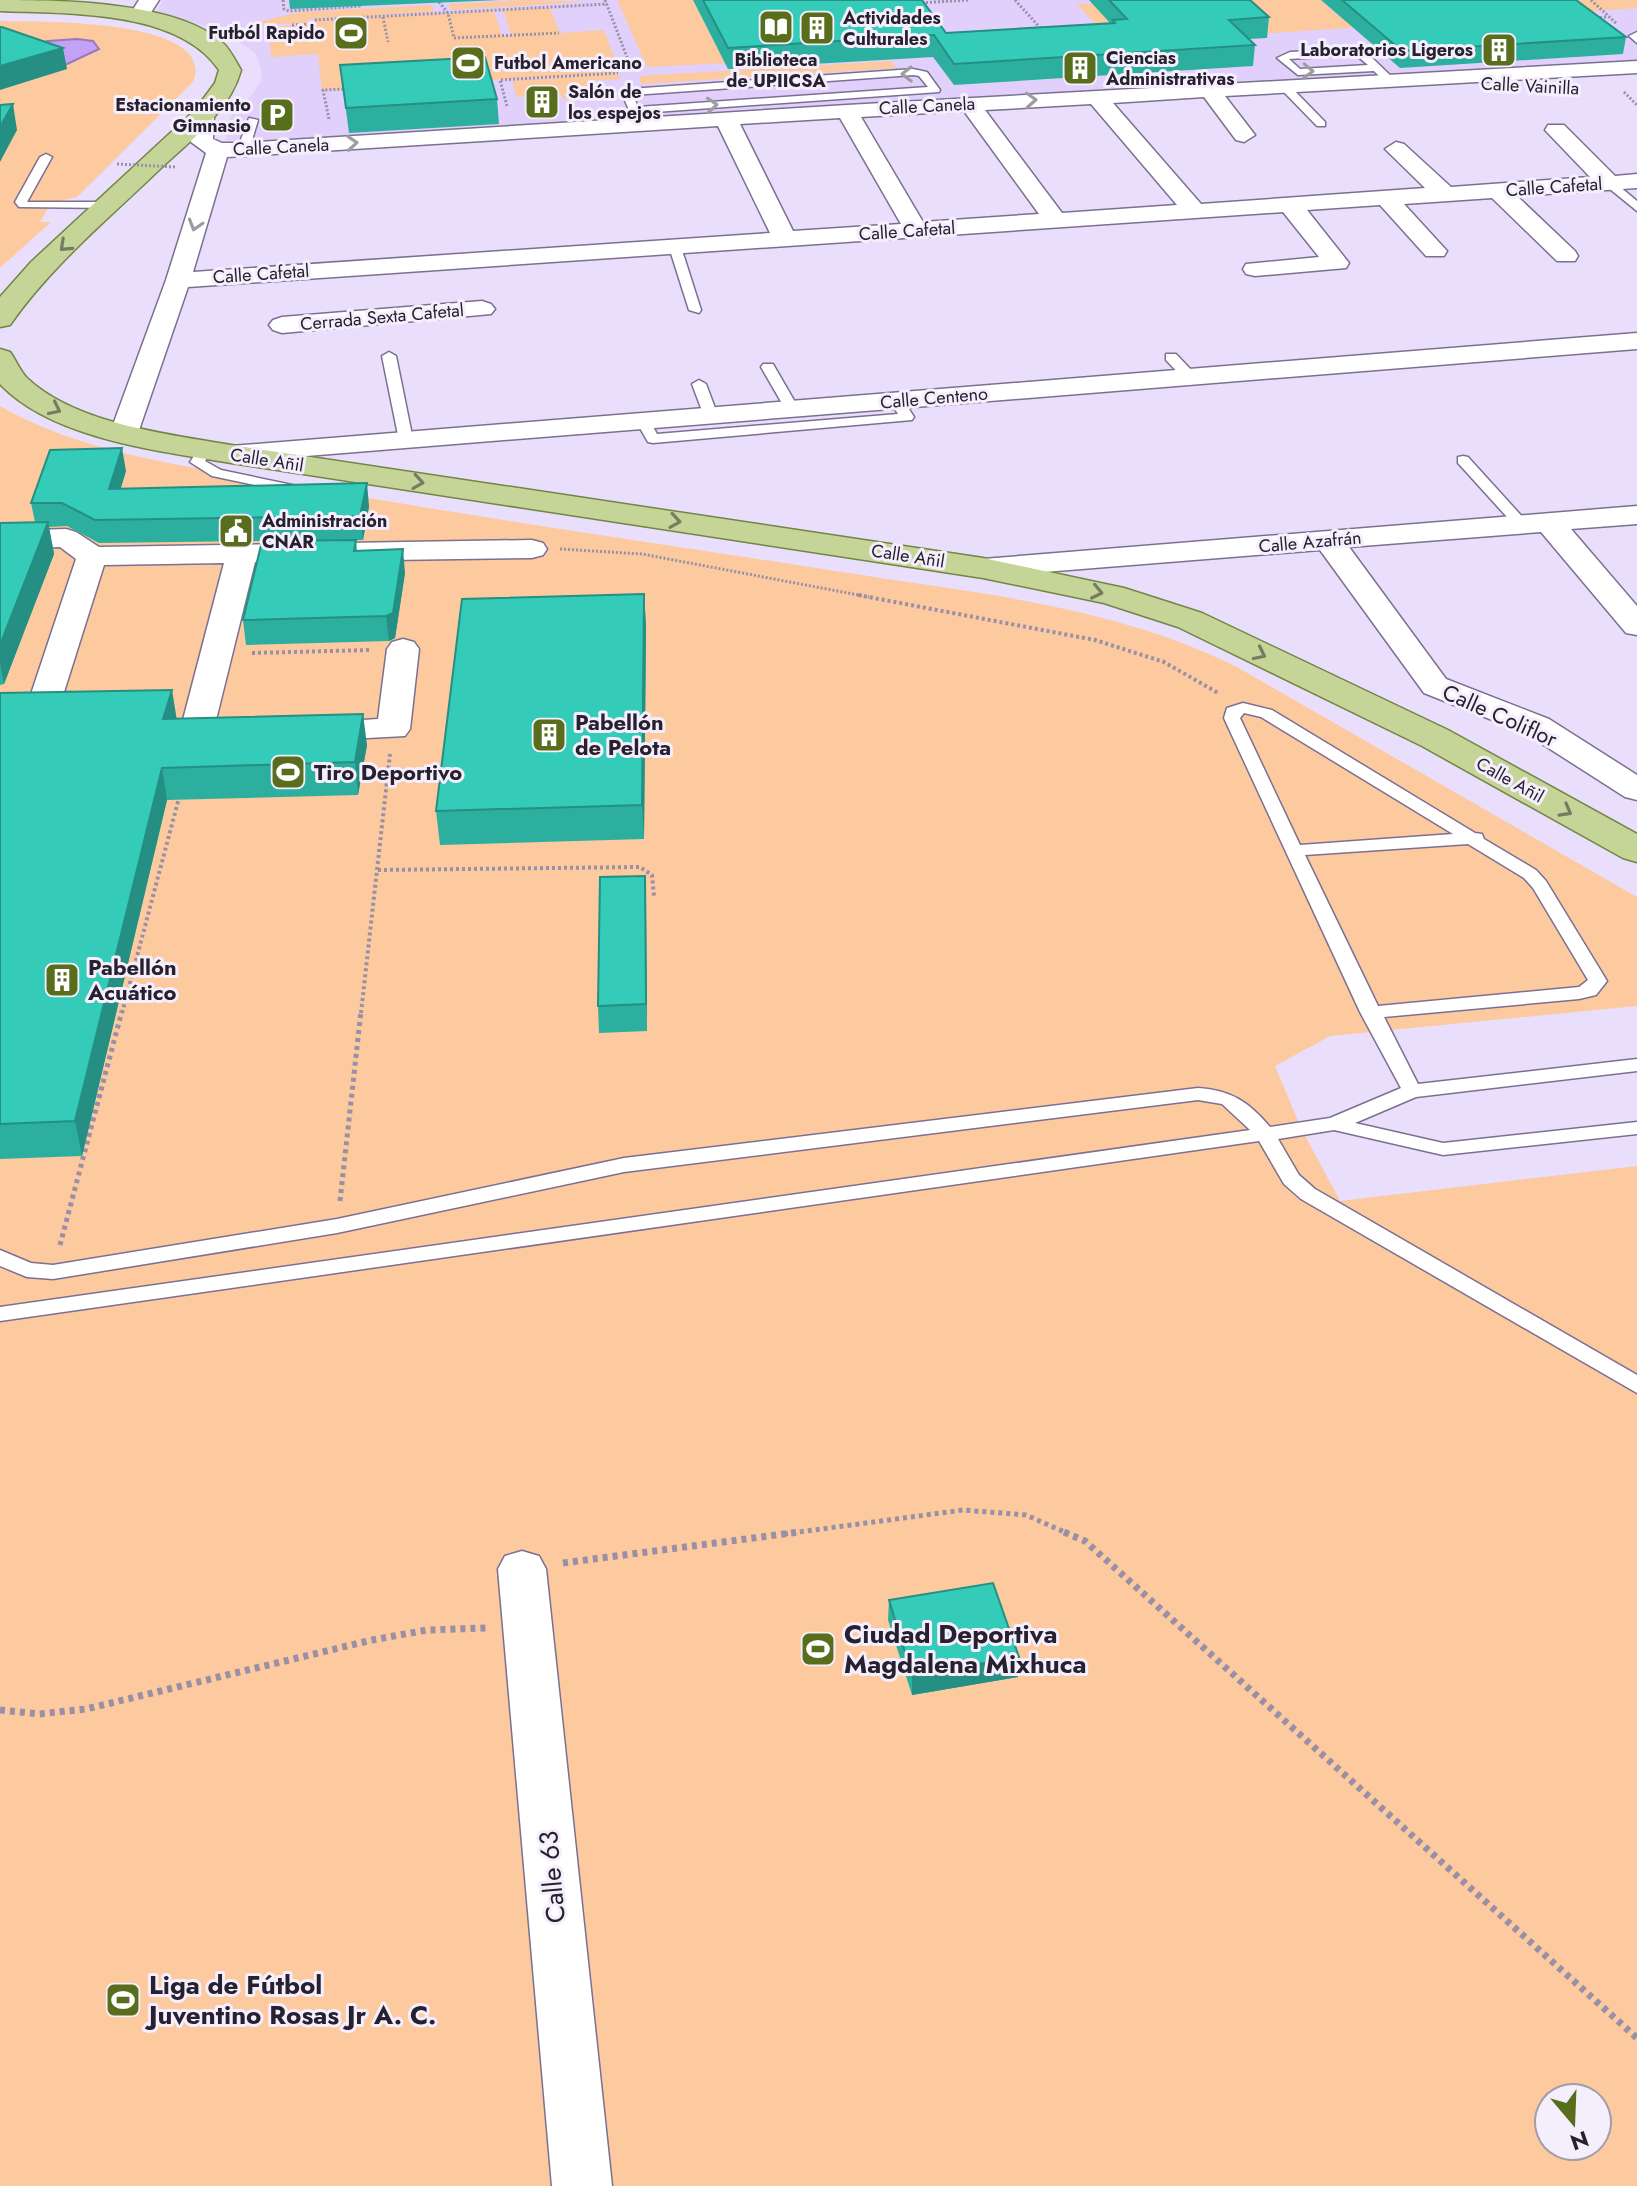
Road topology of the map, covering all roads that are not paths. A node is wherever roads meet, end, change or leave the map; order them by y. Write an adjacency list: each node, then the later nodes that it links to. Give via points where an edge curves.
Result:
1 (0, 5): 2 (main road)
2 (144, 8): 13 (main road, via 199,35 225,57 230,70 226,84)
3 (1637, 67): 5 (street, Calle Canela)
4 (1383, 75): 4 (lane, one-way to 4, via 1358,52 1282,58 1298,72); 5 (street, Calle Canela); 6 (street, Calle Canela)
5 (1422, 80): 10 (street, Calle Vainilla)
6 (1285, 87): 7 (street, Calle Canela); 17 (lane)
7 (1210, 91): 8 (street, Calle Canela); 19 (street)
8 (1097, 97): 11 (street, Calle Canela, one-way to 8); 31 (street)
9 (940, 98): 11 (street, Calle Canela); 12 (street, Calle Canela); 14 (lane, one-way to 9); 14 (lane, one-way to 14, via 923,74 913,72 629,92)
10 (1630, 98)
11 (970, 104): 32 (street)
12 (847, 111): 15 (street, Calle Canela); 33 (street)
13 (203, 115): 21 (street, via 202,142); 29 (main road)
14 (635, 117): 15 (street, Calle Canela); 21 (street, Calle Canela, one-way to 14)
15 (726, 119): 34 (street)
16 (253, 120): 21 (lane)
17 (1321, 124)
18 (1556, 130): 24 (street)
19 (1244, 135)
20 (1396, 149): 26 (street)
21 (231, 150): 40 (street, one-way to 40)
22 (46, 157): 29 (lane, via 23,205)
23 (1637, 181): 24 (street, Calle Cafetal)
24 (1609, 183): 25 (street, Calle Cafetal); 30 (lane)
25 (1498, 191): 26 (street, Calle Cafetal); 37 (street)
26 (1445, 194): 27 (street, Calle Cafetal)
27 (1386, 198): 28 (street, Calle Cafetal); 36 (street)
28 (1290, 205): 31 (street, Calle Cafetal); 39 (street, via 1337,263)
29 (107, 206): 44 (main road, one-way to 44, via 41,268)
30 (1637, 207)
31 (1195, 211): 32 (street, Calle Cafetal)
32 (1056, 221): 33 (street, Calle Cafetal)
33 (916, 230): 34 (street, Calle Cafetal)
34 (785, 239): 35 (street, Calle Cafetal)
35 (675, 247): 38 (street, Calle Cafetal); 42 (lane)
36 (1435, 251)
37 (1566, 256)
38 (388, 267): 40 (street, Calle Cafetal); 43 (street)
39 (1255, 269)
40 (178, 280): 56 (street)
41 (482, 309): 43 (street, Cerrada Sexta Cafetal)
42 (695, 310)
43 (392, 316): 45 (street, Cerrada Sexta Cafetal)
44 (0, 319)
45 (282, 325)
46 (1637, 341): 51 (street, Calle Centeno)
47 (389, 356): 57 (lane)
48 (1171, 357): 51 (lane)
49 (0, 358): 56 (main road, Calle Añil, one-way to 56, via 16,385 52,411)
50 (768, 367): 54 (lane)
51 (1190, 377): 54 (street, Calle Centeno, via 897,401)
52 (699, 384): 53 (lane)
53 (711, 416): 54 (street, Calle Centeno); 55 (street, Calle Centeno)
54 (777, 417): 55 (lane, via 653,439)
55 (643, 421): 57 (street, Calle Centeno)
56 (124, 433): 58 (main road, Calle Añil)
57 (406, 440): 58 (street, Calle Centeno)
58 (218, 452): 60 (lane, via 197,462 217,473); 68 (main road, Calle Añil, one-way to 68, via 356,481)
59 (1463, 460): 62 (lane)
60 (311, 489)
61 (1637, 515): 62 (street, Calle Azafrán)
62 (1535, 524): 64 (street, Calle Azafrán); 69 (street)
63 (0, 540): 67 (street, via 66,538)
64 (1328, 540): 68 (street, Calle Azafrán); 72 (street, Calle Coliflor, via 1435,686 1537,726)
65 (532, 549): 66 (street)
66 (242, 553): 67 (street); 70 (street, via 217,654 191,699 196,735 393,729)
67 (92, 556): 71 (street, via 44,703)
68 (983, 568): 74 (main road, Calle Añil, one-way to 74, via 1112,595 1190,620 1435,738)
69 (1637, 626)
70 (403, 649)
71 (117, 701)
72 (1631, 780)
73 (1476, 838): 75 (lane); 75 (lane, via 1266,713 1233,711); 76 (lane, via 1540,885 1595,976 1596,987 1579,993)
74 (1637, 850)
75 (1293, 851): 76 (lane)
76 (1370, 1012): 78 (lane)
77 (1637, 1065): 78 (lane)
78 (1412, 1091): 79 (lane)
79 (1334, 1124): 80 (lane, via 1443,1149); 81 (lane)
80 (1637, 1128)
81 (1265, 1134): 82 (lane, via 1243,1107 1220,1094 1198,1094 624,1165 337,1226 53,1272 27,1270); 83 (lane); 84 (lane, via 1291,1179 1308,1194)
82 (0, 1257)
83 (0, 1314)
84 (1637, 1385)
85 (522, 1569): 86 (street, Calle 63)
86 (582, 2186)

